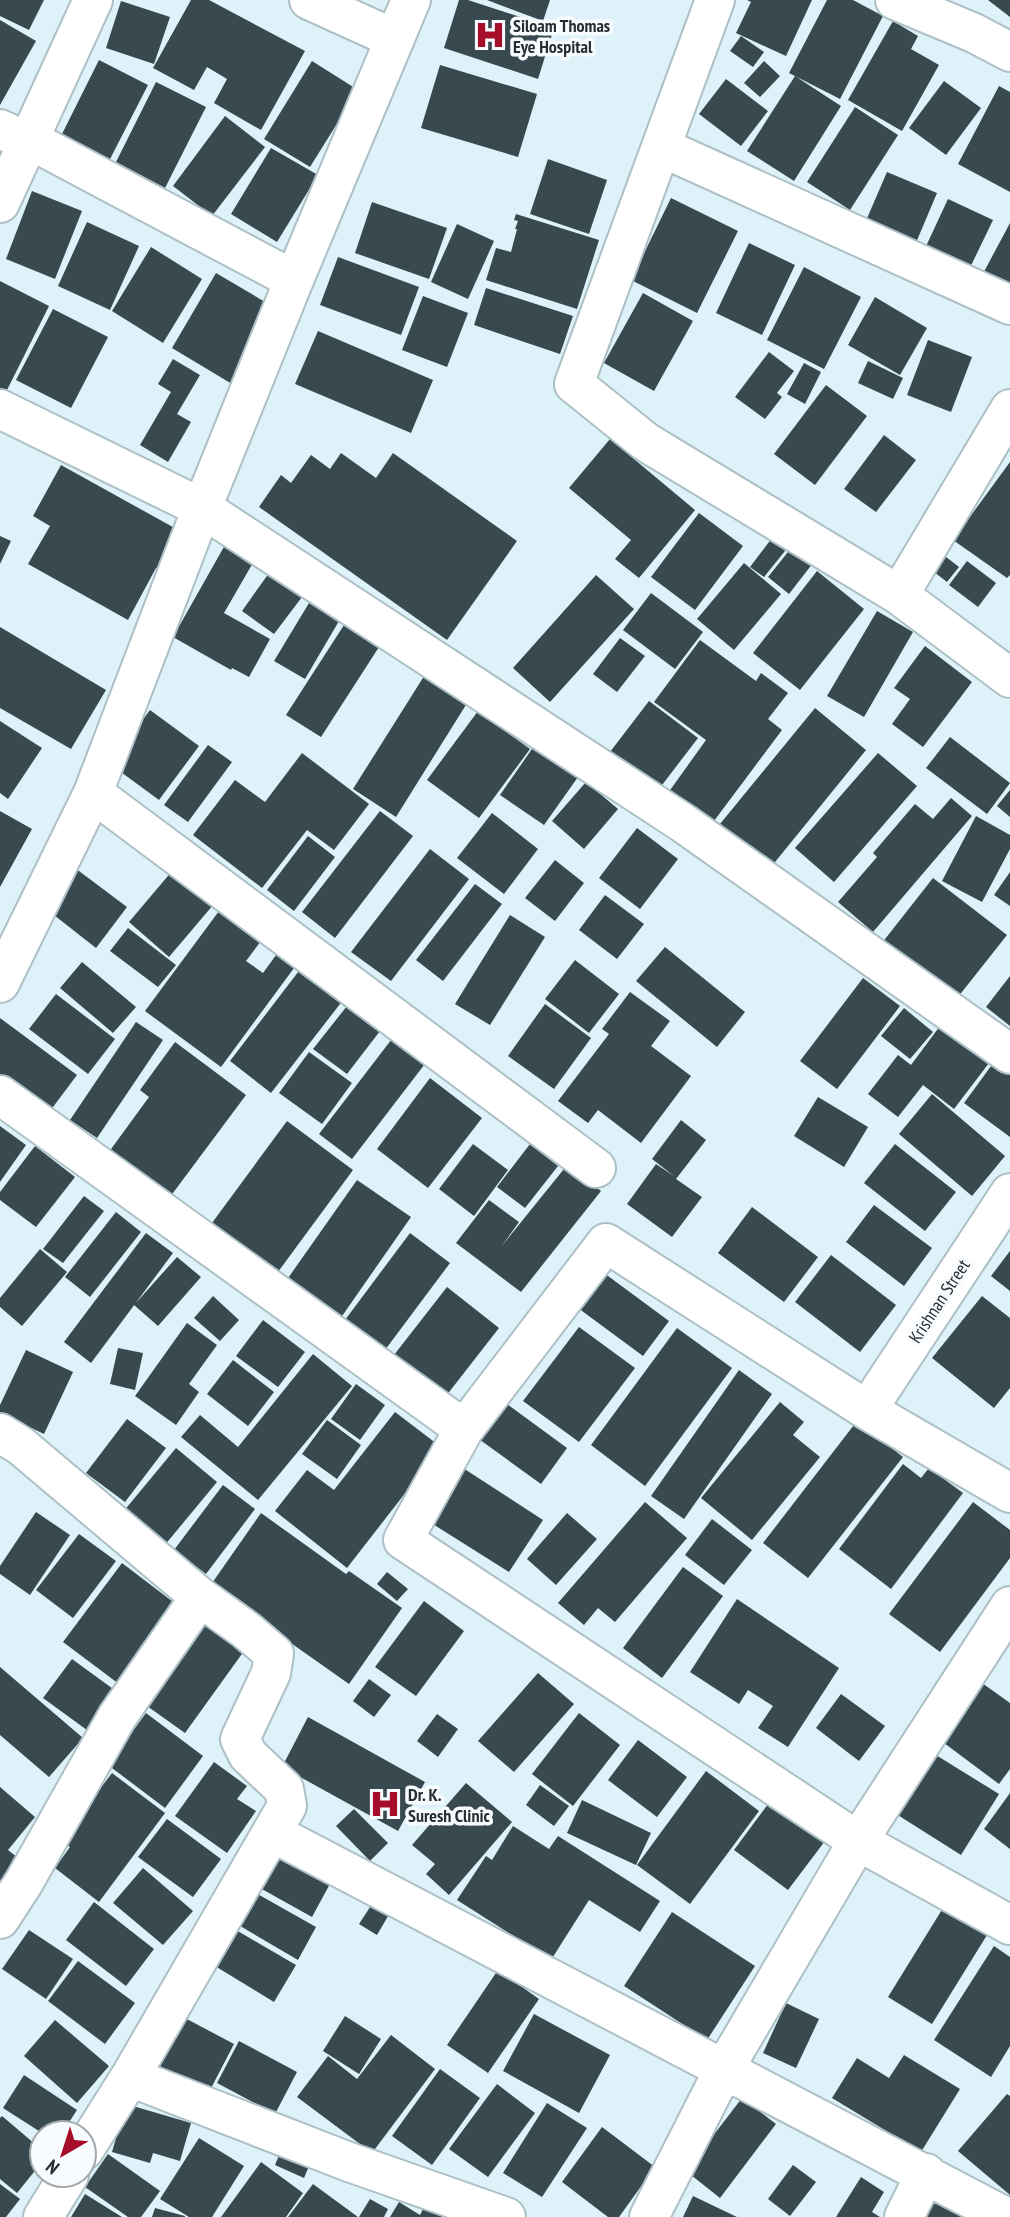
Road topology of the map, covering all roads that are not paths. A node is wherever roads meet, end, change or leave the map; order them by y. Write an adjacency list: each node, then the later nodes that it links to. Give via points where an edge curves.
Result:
1 (93, 0): 8 (street)
2 (309, 0): 6 (street)
3 (411, 0): 6 (street)
4 (715, 0): 9 (street)
5 (895, 0): 7 (street)
6 (395, 39): 11 (street)
7 (1010, 52)
8 (14, 135): 10 (street); 11 (street)
9 (661, 147): 12 (street); 16 (street, via 574,384 646,442)
10 (0, 203)
11 (294, 280): 15 (street)
12 (1010, 305)
13 (0, 409): 15 (street)
14 (1010, 409): 16 (street)
15 (202, 508): 18 (street); 20 (street, via 683,823)
16 (899, 596): 17 (street)
17 (1010, 678)
18 (93, 793): 19 (street); 22 (street)
19 (0, 984)
20 (1010, 1054)
21 (0, 1095): 25 (street)
22 (596, 1168)
23 (1010, 1193): 24 (street, Krishnan Street)
24 (867, 1409): 25 (street, via 606,1243); 27 (street)
25 (464, 1429): 31 (street, via 403,1540)
26 (0, 1433): 28 (street)
27 (1010, 1493)
28 (200, 1597): 30 (street, via 274,1654 271,1673 240,1740 248,1755 284,1789 287,1806); 32 (street, via 117,1717)
29 (1010, 1606): 31 (street)
30 (273, 1833): 34 (street); 35 (street)
31 (858, 1841): 33 (street); 34 (street)
32 (0, 1920)
33 (1010, 1925)
34 (724, 2069): 37 (street); 41 (street)
35 (130, 2077): 36 (street); 40 (street)
36 (98, 2128)
37 (926, 2173): 42 (street); 43 (street)
38 (60, 2189): 39 (street)
39 (43, 2217)
40 (506, 2217)
41 (649, 2217)
42 (904, 2217)
43 (1006, 2217)

